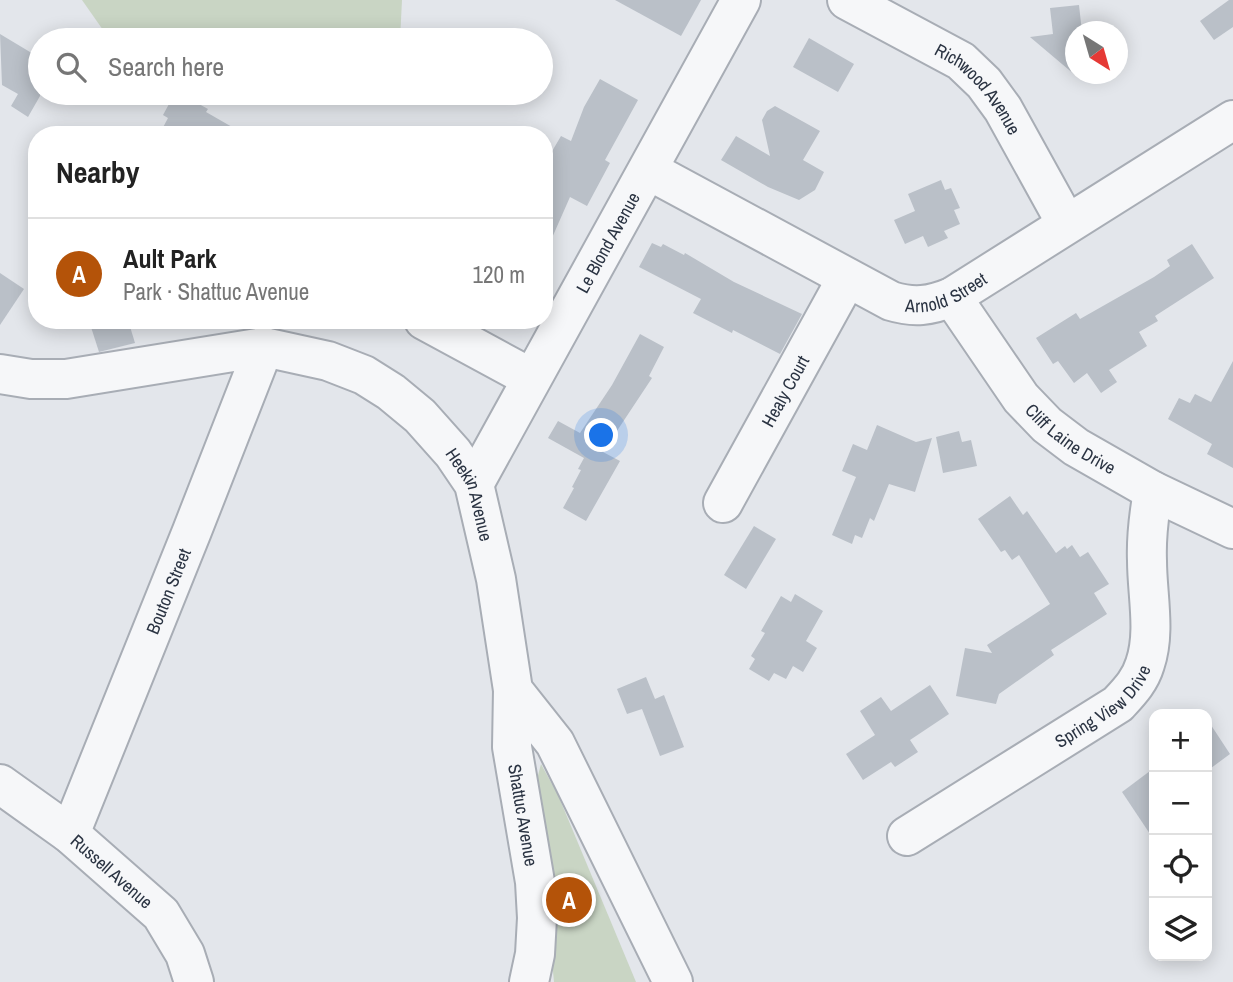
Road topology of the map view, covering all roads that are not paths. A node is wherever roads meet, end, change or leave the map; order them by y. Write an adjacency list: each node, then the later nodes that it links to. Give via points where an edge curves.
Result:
1 (741, 0): 4 (street, Le Blond Avenue)
2 (847, 0): 5 (street, Richwood Avenue, via 961,61 984,83)
3 (1233, 120): 5 (street, Arnold Street)
4 (648, 170): 6 (street, Arnold Street); 11 (street, Le Blond Avenue)
5 (1066, 223): 7 (street, Arnold Street)
6 (847, 278): 7 (street, Arnold Street, via 912,307); 14 (street, Healy Court)
7 (952, 297): 13 (street, Cliff Laine Drive, via 1021,398 1047,425)
8 (441, 329): 11 (street)
9 (264, 347): 10 (street, Heekin Avenue, via 66,379); 12 (street, Heekin Avenue, via 328,361 391,392 420,416); 18 (street, Bouton Street)
10 (0, 374)
11 (531, 378): 12 (street, Le Blond Avenue)
12 (474, 484): 16 (street, Heekin Avenue, via 496,579)
13 (1153, 491): 15 (street, Cliff Laine Drive); 19 (street, Spring View Drive, via 1147,526 1150,642 1135,687 1118,704)
14 (723, 503)
15 (1233, 529)
16 (513, 690): 21 (street, Shattuc Avenue, via 512,747 537,918); 22 (street, Heekin Avenue, via 555,743)
17 (0, 784): 18 (street, Russell Avenue)
18 (70, 834): 20 (street, Russell Avenue, via 161,914 185,954)
19 (907, 836)
20 (194, 982)
21 (529, 982)
22 (673, 982)

